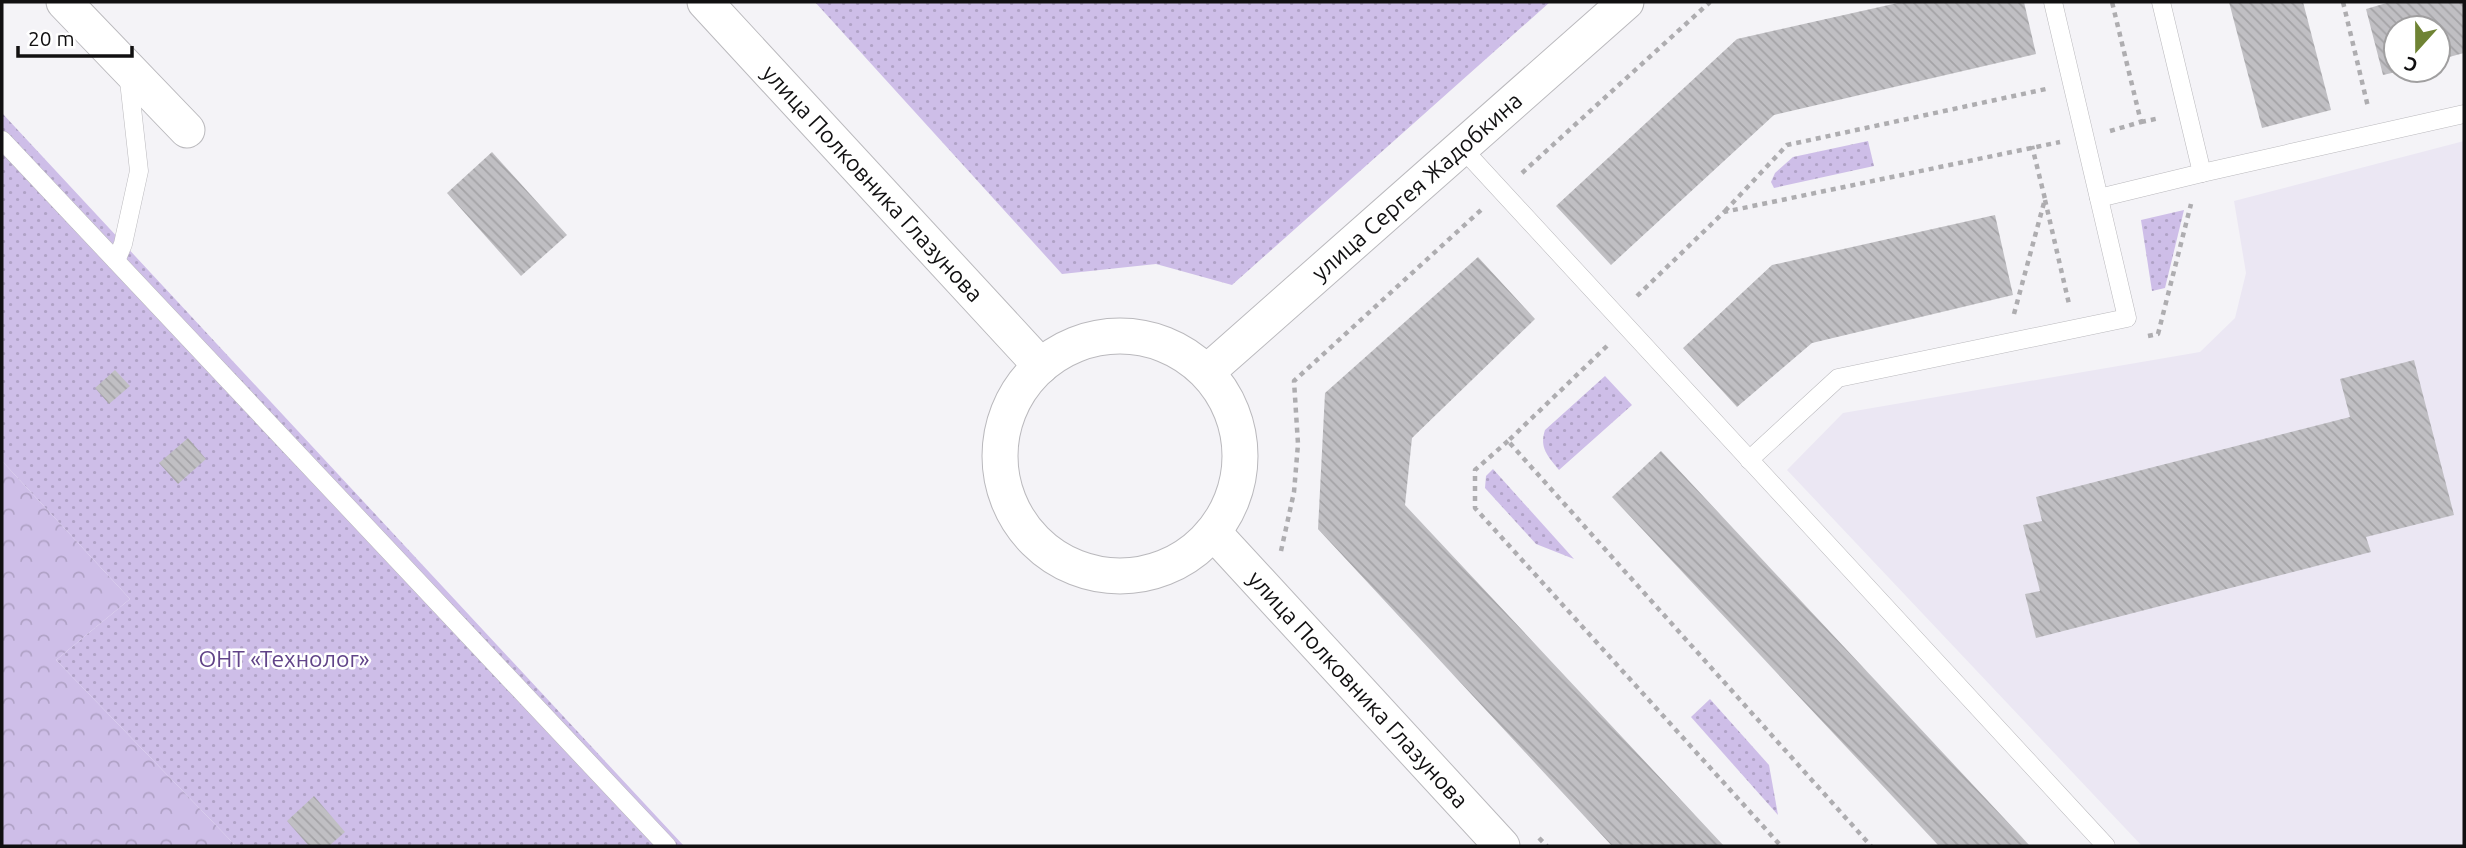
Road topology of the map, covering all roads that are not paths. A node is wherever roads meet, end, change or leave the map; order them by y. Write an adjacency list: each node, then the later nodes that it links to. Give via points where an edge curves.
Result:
1 (64, 2): 6 (street)
2 (705, 2): 14 (street, улица Полковника Глазунова)
3 (1626, 2): 10 (street, улица Сергея Жадобкина)
4 (2053, 2): 12 (lane)
5 (2161, 2): 11 (lane)
6 (128, 69): 8 (street); 13 (lane, via 139,171)
7 (2464, 114): 11 (lane)
8 (187, 130)
9 (2, 140): 13 (lane)
10 (1461, 147): 15 (street, улица Сергея Жадобкина); 16 (lane)
11 (2202, 173): 12 (lane)
12 (2099, 198): 16 (lane, via 2127,318 1838,378)
13 (116, 261): 18 (lane)
14 (1041, 366): 15 (street, via 1073,345 1101,337 1130,336 1158,341); 17 (street, via 1012,404 1002,431 1000,460 1008,498 1033,538 1056,557 1082,569 1139,575 1192,552)
15 (1207, 372): 17 (street, via 1232,414 1241,451 1229,507)
16 (1749, 460): 20 (lane)
17 (1213, 532): 19 (street, улица Полковника Глазунова)
18 (667, 846)
19 (1502, 846)
20 (2106, 846)

